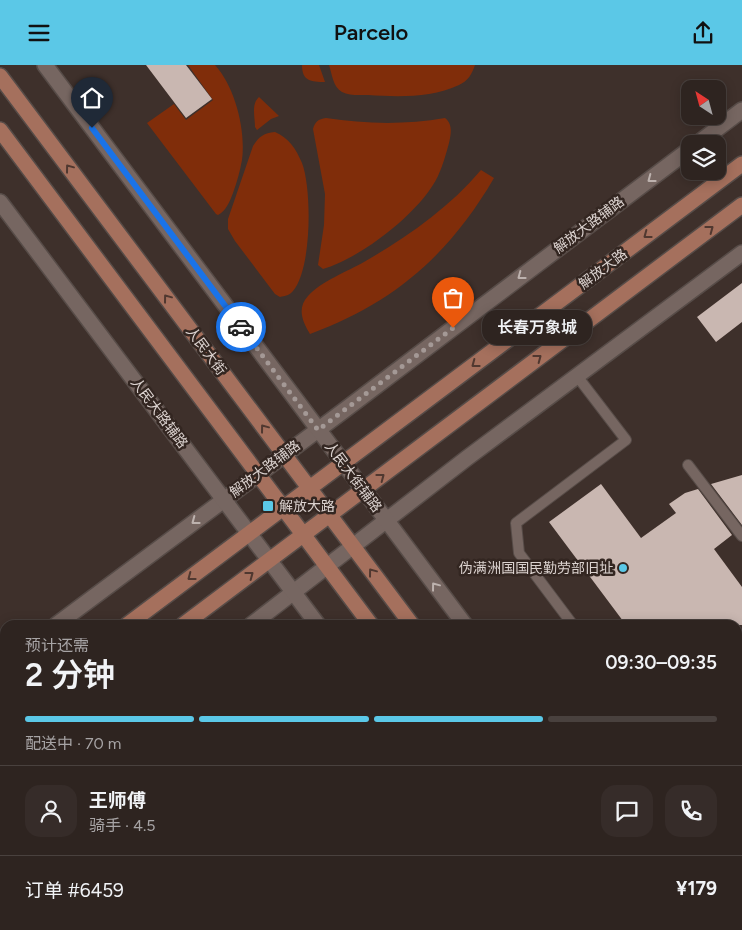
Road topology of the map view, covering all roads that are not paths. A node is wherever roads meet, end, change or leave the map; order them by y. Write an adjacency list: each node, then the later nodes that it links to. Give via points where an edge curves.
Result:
1 (44, 65): 12 (street, 人民大街辅路)
2 (0, 77): 13 (main road, 人民大街, one-way to 2)
3 (742, 110): 5 (street)
4 (0, 130): 16 (main road)
5 (709, 135)
6 (681, 156): 12 (street, 解放大路辅路, one-way to 12)
7 (742, 164): 14 (main road, 解放大路, one-way to 14)
8 (0, 202): 19 (street, 人民大路辅路)
9 (742, 205): 18 (main road, one-way to 9)
10 (742, 253): 11 (street)
11 (577, 376): 22 (street); 38 (lane, via 626,440 516,523 519,553)
12 (318, 430): 13 (street, 解放大路辅路); 14 (street, 人民大街辅路)
13 (284, 455): 16 (street, 解放大路辅路); 17 (main road, 人民大街)
14 (343, 463): 17 (main road, 解放大路); 18 (street, 人民大街辅路)
15 (688, 465): 25 (lane)
16 (258, 474): 19 (street, 解放大路辅路); 20 (main road)
17 (310, 488): 20 (main road, 解放大路); 21 (main road, 人民大街)
18 (363, 490): 21 (main road); 22 (street, 人民大街辅路)
19 (224, 500): 23 (street, 人民大路辅路); 30 (street, 解放大路辅路, one-way to 30)
20 (284, 508): 23 (main road, 解放大路); 24 (main road)
21 (330, 515): 24 (main road); 26 (main road, 人民大街)
22 (386, 521): 26 (street); 37 (street, 人民大街辅路, one-way to 22)
23 (249, 534): 27 (street, 人民大路辅路); 31 (main road, 解放大路, one-way to 31)
24 (304, 535): 27 (main road); 28 (main road)
25 (742, 536)
26 (353, 547): 28 (street); 36 (main road, 人民大街, one-way to 26)
27 (270, 560): 29 (street, 人民大路辅路); 32 (main road, one-way to 27)
28 (327, 567): 29 (street); 35 (main road)
29 (294, 593): 33 (street); 34 (street, 人民大路辅路)
30 (63, 620)
31 (135, 620)
32 (191, 620)
33 (258, 620)
34 (314, 620)
35 (367, 620)
36 (408, 620)
37 (461, 620)
38 (569, 620)

